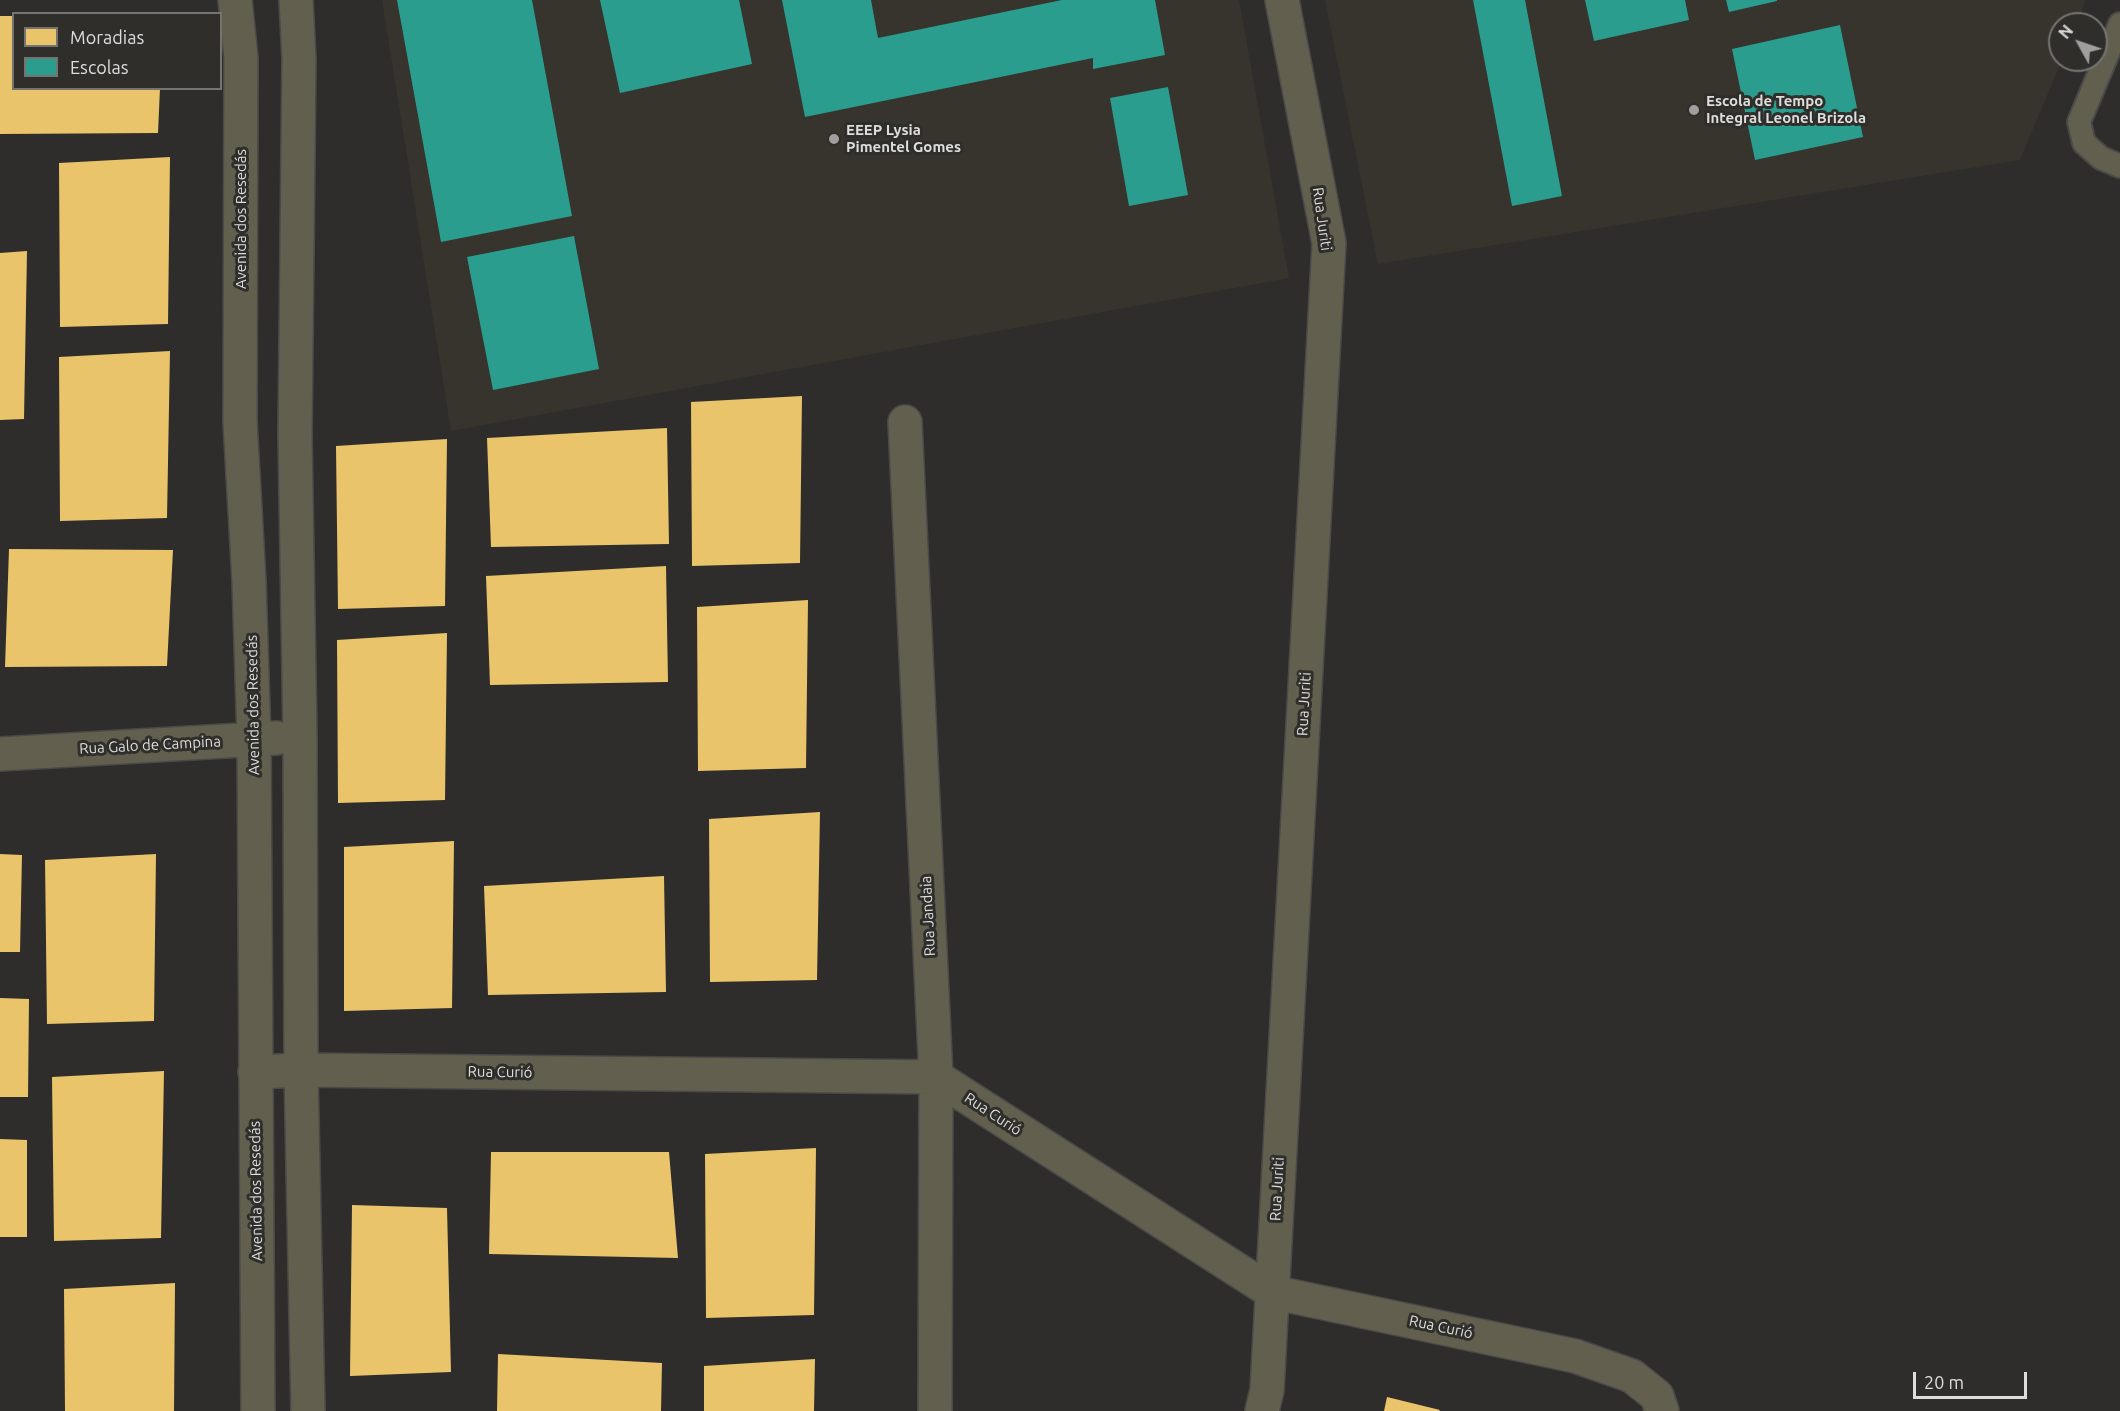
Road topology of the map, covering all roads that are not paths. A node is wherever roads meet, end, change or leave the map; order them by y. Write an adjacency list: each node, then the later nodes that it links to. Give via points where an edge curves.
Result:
1 (235, 0): 8 (street, Avenida dos Resedás, via 241,58 240,421)
2 (296, 0): 7 (street, via 299,71 295,435)
3 (1282, 0): 13 (street, Rua Juriti, via 1329,243)
4 (2120, 24): 5 (lane, via 2079,122 2084,143 2101,158)
5 (2120, 165)
6 (905, 422): 12 (street, Rua Jandaia)
7 (300, 737): 8 (street, Rua Galo de Campina); 10 (street)
8 (254, 740): 9 (street, Rua Galo de Campina); 11 (street, Avenida dos Resedás)
9 (0, 754)
10 (301, 1070): 11 (street, Rua Curió); 12 (street, Rua Curió); 15 (street)
11 (255, 1072): 14 (street, Avenida dos Resedás)
12 (936, 1077): 13 (street, Rua Curió); 16 (street, Rua Jandaia)
13 (1272, 1292): 17 (street, Rua Juriti); 18 (street, Rua Curió, via 1575,1356 1632,1376 1657,1396)
14 (258, 1411)
15 (308, 1411)
16 (935, 1411)
17 (1263, 1411)
18 (1662, 1411)

